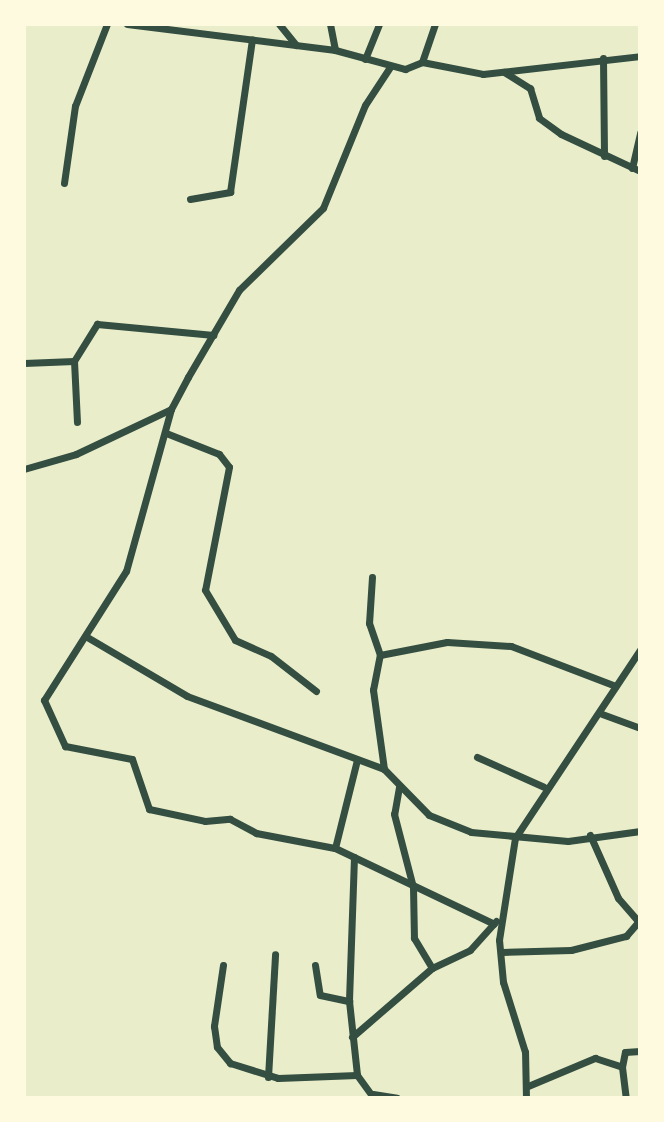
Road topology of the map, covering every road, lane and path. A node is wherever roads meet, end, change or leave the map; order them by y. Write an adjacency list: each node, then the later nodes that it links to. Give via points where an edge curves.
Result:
1 (107, 24): 24 (street, via 75,106)
2 (127, 24): 9 (street)
3 (197, 24): 9 (street)
4 (279, 24): 12 (street)
5 (330, 24): 10 (street)
6 (338, 24): 10 (street)
7 (379, 24): 16 (street)
8 (435, 24): 17 (street)
9 (201, 34): 11 (street)
10 (334, 35): 13 (street)
11 (252, 40): 12 (street); 25 (street, via 230,192)
12 (297, 46): 13 (street)
13 (335, 50): 16 (street)
14 (639, 56): 15 (street); 18 (street)
15 (603, 58): 20 (street); 22 (street)
16 (365, 59): 19 (street)
17 (422, 62): 19 (street); 20 (street)
18 (639, 65)
19 (390, 67): 26 (street, via 365,105 323,208 239,290)
20 (504, 72): 22 (street, via 530,88 543,121)
21 (639, 132): 23 (street)
22 (604, 156): 23 (street)
23 (636, 169)
24 (64, 183)
25 (190, 199)
26 (213, 335): 27 (street, via 97,324); 29 (street)
27 (74, 361): 28 (street); 30 (street)
28 (24, 363)
29 (171, 410): 31 (street); 32 (street, via 76,454)
30 (77, 422)
31 (166, 433): 34 (street, via 126,571); 38 (street, via 219,454 229,467 205,590 235,640 271,656)
32 (24, 469)
33 (372, 577): 36 (street, via 369,623)
34 (87, 637): 42 (street, via 187,696); 49 (street, via 44,700 65,746 126,754 138,766 149,809 230,819 256,833)
35 (639, 650): 37 (street)
36 (380, 655): 37 (street, via 447,642 510,646); 43 (street, via 373,690)
37 (616, 686): 39 (street)
38 (316, 691)
39 (602, 714): 40 (street); 45 (street)
40 (639, 729)
41 (477, 757): 45 (street)
42 (357, 760): 43 (street); 49 (street)
43 (384, 769): 44 (street)
44 (399, 787): 48 (street, via 445,822); 51 (street, via 396,830)
45 (544, 787): 48 (street)
46 (639, 831): 47 (street)
47 (590, 835): 48 (street, via 568,841); 53 (street, via 618,898)
48 (514, 838): 52 (street)
49 (335, 848): 50 (street)
50 (354, 857): 51 (street, via 384,866); 60 (street)
51 (413, 887): 54 (street); 59 (street, via 414,938)
52 (501, 911): 54 (street); 55 (street)
53 (639, 922): 55 (street, via 626,936 570,950)
54 (494, 924): 59 (street, via 470,950)
55 (502, 952): 66 (street)
56 (275, 954): 65 (street)
57 (223, 965): 65 (street, via 217,1047 230,1063)
58 (315, 965): 60 (street, via 322,997)
59 (432, 968): 61 (street)
60 (349, 1000): 61 (street)
61 (352, 1037): 64 (street)
62 (639, 1051): 63 (street, via 625,1052)
63 (622, 1067): 66 (street, via 589,1058 575,1071); 70 (street)
64 (356, 1075): 65 (street); 67 (street)
65 (268, 1076)
66 (528, 1086): 69 (street)
67 (374, 1096): 68 (street)
68 (397, 1097)
69 (526, 1097)
70 (625, 1097)

